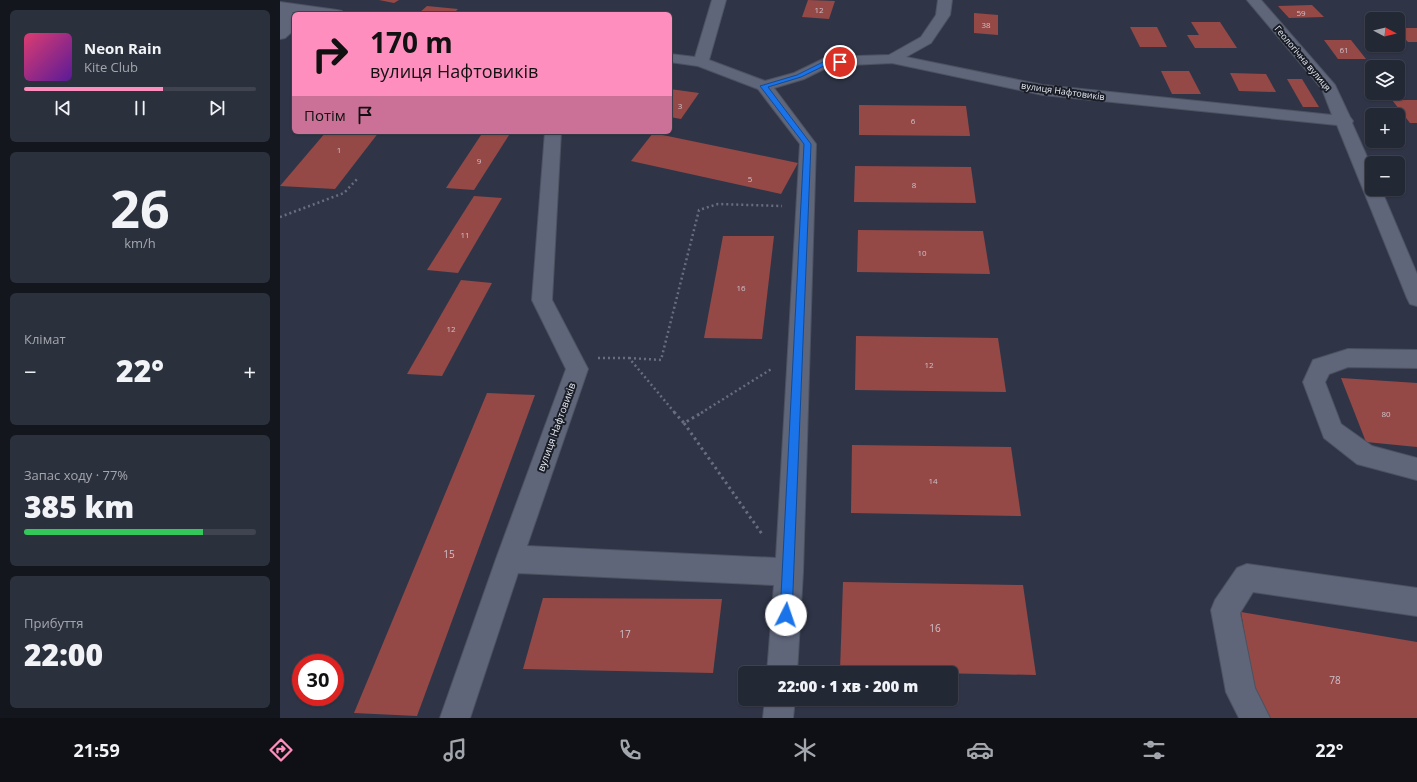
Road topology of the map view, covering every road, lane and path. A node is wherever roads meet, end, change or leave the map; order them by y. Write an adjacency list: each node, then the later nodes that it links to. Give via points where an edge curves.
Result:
1 (296, 0): 5 (street)
2 (719, 0): 10 (street)
3 (945, 0): 9 (street, via 943,15 926,40)
4 (1254, 0): 12 (street, Геологічна вулиця, via 1329,88)
5 (281, 6): 6 (street); 7 (street, via 288,18 288,28)
6 (323, 12)
7 (280, 35)
8 (672, 58): 10 (street)
9 (892, 59): 11 (street, вулиця Нафтовиків, via 827,62 799,76); 12 (street, вулиця Нафтовиків, via 1043,90)
10 (701, 62): 11 (street)
11 (764, 86): 17 (street, via 808,144)
12 (1345, 121): 14 (street, Геологічна вулиця)
13 (553, 134): 21 (street, вулиця Нафтовиків, via 542,300)
14 (1365, 171)
15 (358, 178): 18 (path, via 344,193)
16 (1375, 196): 19 (street, Геологічна вулиця)
17 (805, 208): 20 (street); 22 (path, via 718,204 699,210 661,360)
18 (280, 217)
19 (1417, 298)
20 (798, 352): 24 (path); 27 (street)
21 (571, 358): 22 (path); 26 (street, вулиця Нафтовиків, via 576,369)
22 (629, 358): 24 (path)
23 (1417, 359): 25 (street, via 1348,358 1321,367 1314,382 1332,431 1366,456)
24 (684, 423): 27 (path)
25 (1417, 469)
26 (509, 559): 27 (street); 31 (street, вулиця Нафтовиків)
27 (789, 572): 29 (street)
28 (1417, 602): 33 (street, via 1247,578 1225,610 1241,692)
29 (782, 666)
30 (779, 706): 32 (street)
31 (456, 718)
32 (778, 718)
33 (1255, 718)

